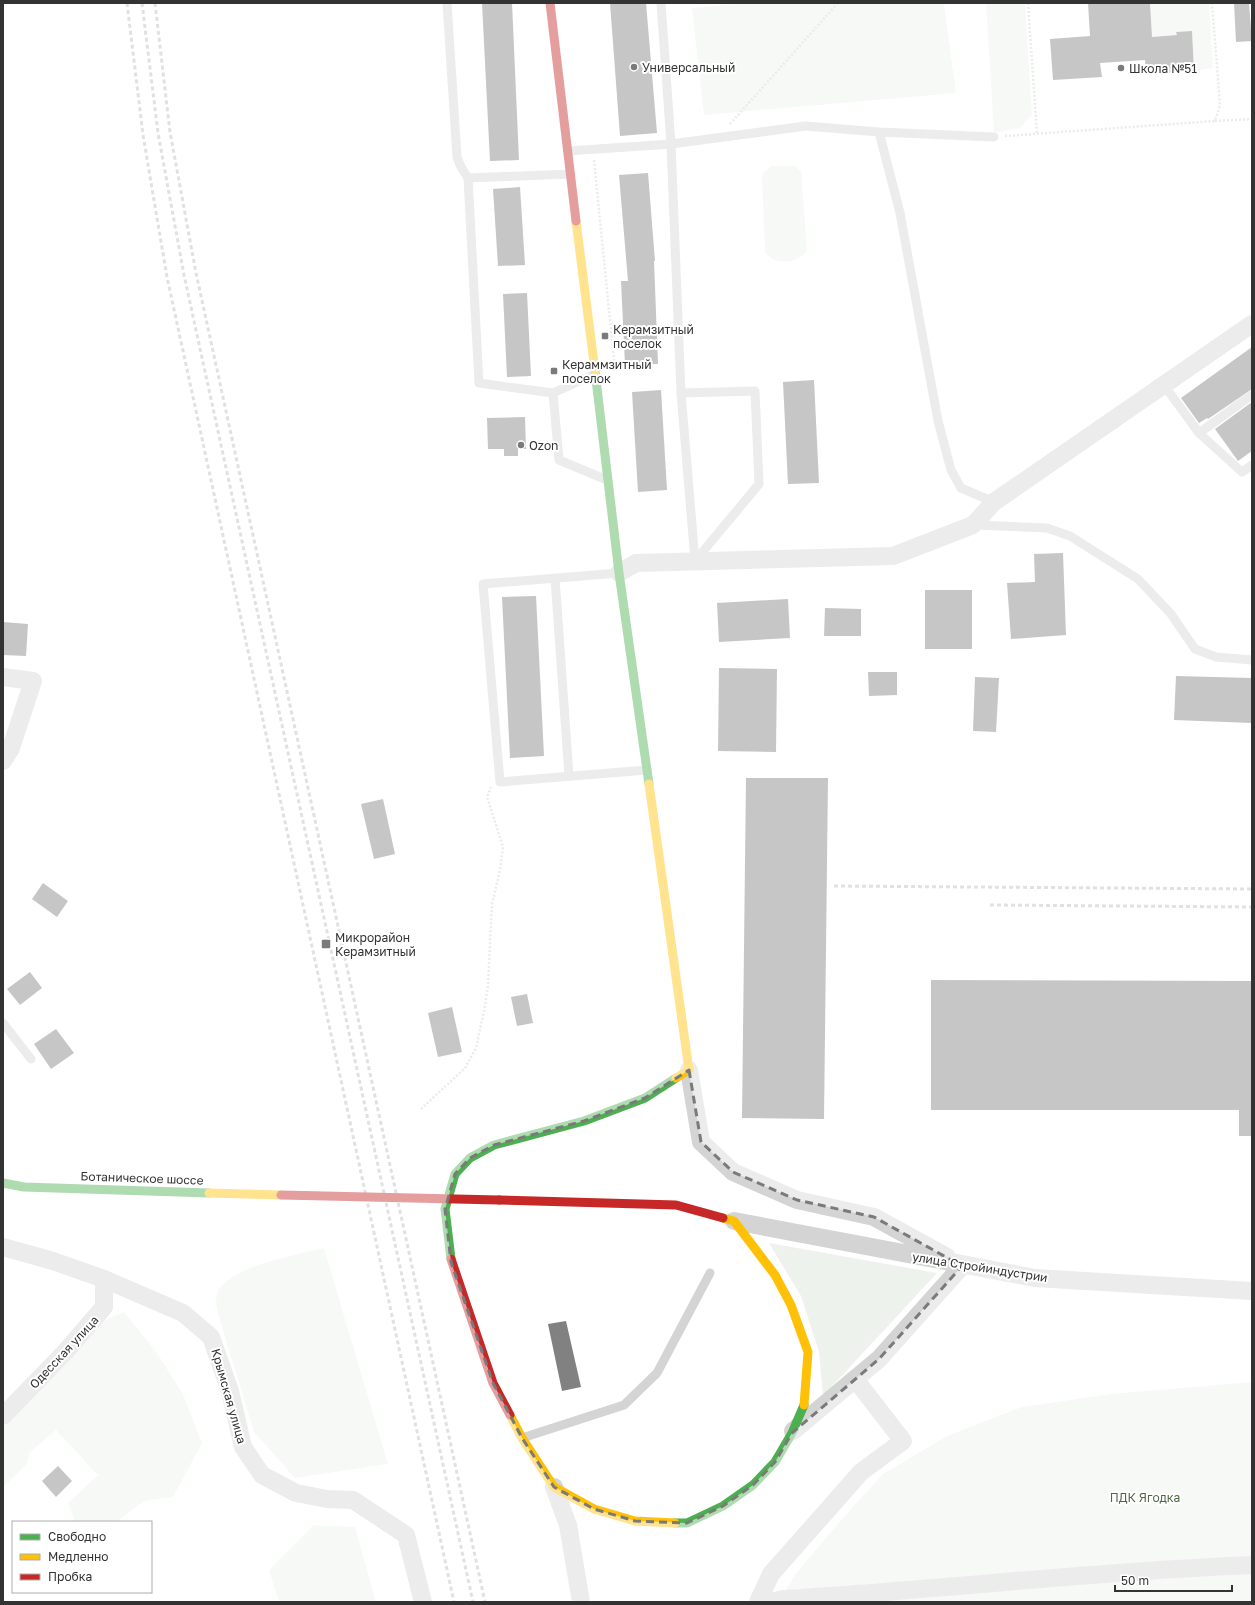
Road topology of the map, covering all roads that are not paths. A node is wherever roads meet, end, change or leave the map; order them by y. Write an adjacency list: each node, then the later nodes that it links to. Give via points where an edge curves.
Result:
1 (447, 3): 9 (lane, via 457,157)
2 (550, 3): 7 (street)
3 (661, 3): 6 (lane)
4 (879, 132): 5 (lane); 6 (lane, via 806,126); 19 (lane, via 900,213 938,421 951,470 961,488)
5 (994, 137)
6 (671, 144): 7 (lane); 14 (lane)
7 (568, 151): 8 (street)
8 (571, 174): 9 (lane); 11 (street)
9 (468, 178): 13 (lane, via 479,383)
10 (1252, 324): 12 (street)
11 (595, 374): 13 (lane); 18 (street)
12 (1164, 385): 16 (lane); 19 (street)
13 (553, 393): 18 (lane, via 559,460)
14 (681, 393): 21 (lane); 21 (lane, via 755,390 759,484)
15 (1252, 395): 16 (lane)
16 (1198, 433): 17 (lane, via 1242,472)
17 (1252, 465)
18 (608, 480): 22 (street)
19 (994, 502): 20 (street)
20 (973, 525): 21 (street, via 893,556); 24 (lane, via 1047,528 1070,536 1138,579 1171,614 1195,649 1216,657)
21 (695, 561): 22 (street, via 636,563)
22 (619, 573): 23 (lane); 27 (street)
23 (555, 578): 28 (lane); 28 (lane, via 483,584 500,782)
24 (1252, 660)
25 (3, 677): 26 (street, via 33,681 12,748)
26 (3, 761)
27 (646, 770): 28 (lane); 31 (street)
28 (569, 776)
29 (3, 1023): 30 (lane)
30 (31, 1059)
31 (689, 1070): 35 (street, via 701,1142 733,1172 797,1200 874,1217); 42 (street, via 645,1098 632,1103 584,1121 494,1145 470,1158 455,1174 445,1209 451,1262 493,1383)
32 (3, 1183): 33 (street, Ботаническое шоссе, bridge, via 24,1187 676,1205)
33 (734, 1221): 35 (street, улица Стройиндустрии); 41 (street, via 775,1275 791,1305 808,1352 805,1403)
34 (3, 1247): 37 (street, Крымская улица)
35 (962, 1266): 38 (street, улица Стройиндустрии, via 1035,1278); 39 (street, via 879,1359)
36 (710, 1273): 42 (lane, via 657,1373 624,1405)
37 (104, 1279): 40 (street, Одесская улица, via 104,1307 66,1351); 45 (street, Крымская улица, via 183,1313 212,1337 230,1391 243,1447 262,1475 296,1494 353,1500 406,1535)
38 (1252, 1291)
39 (855, 1379): 41 (street); 47 (street, via 903,1441 861,1472 771,1574)
40 (3, 1416)
41 (792, 1433): 43 (street, via 774,1462 753,1485 723,1506 687,1523 635,1521 594,1509)
42 (522, 1438): 43 (street)
43 (554, 1487): 46 (street, via 568,1525)
44 (1252, 1565): 48 (street, via 950,1586)
45 (423, 1602)
46 (582, 1602)
47 (758, 1602)
48 (771, 1602)

